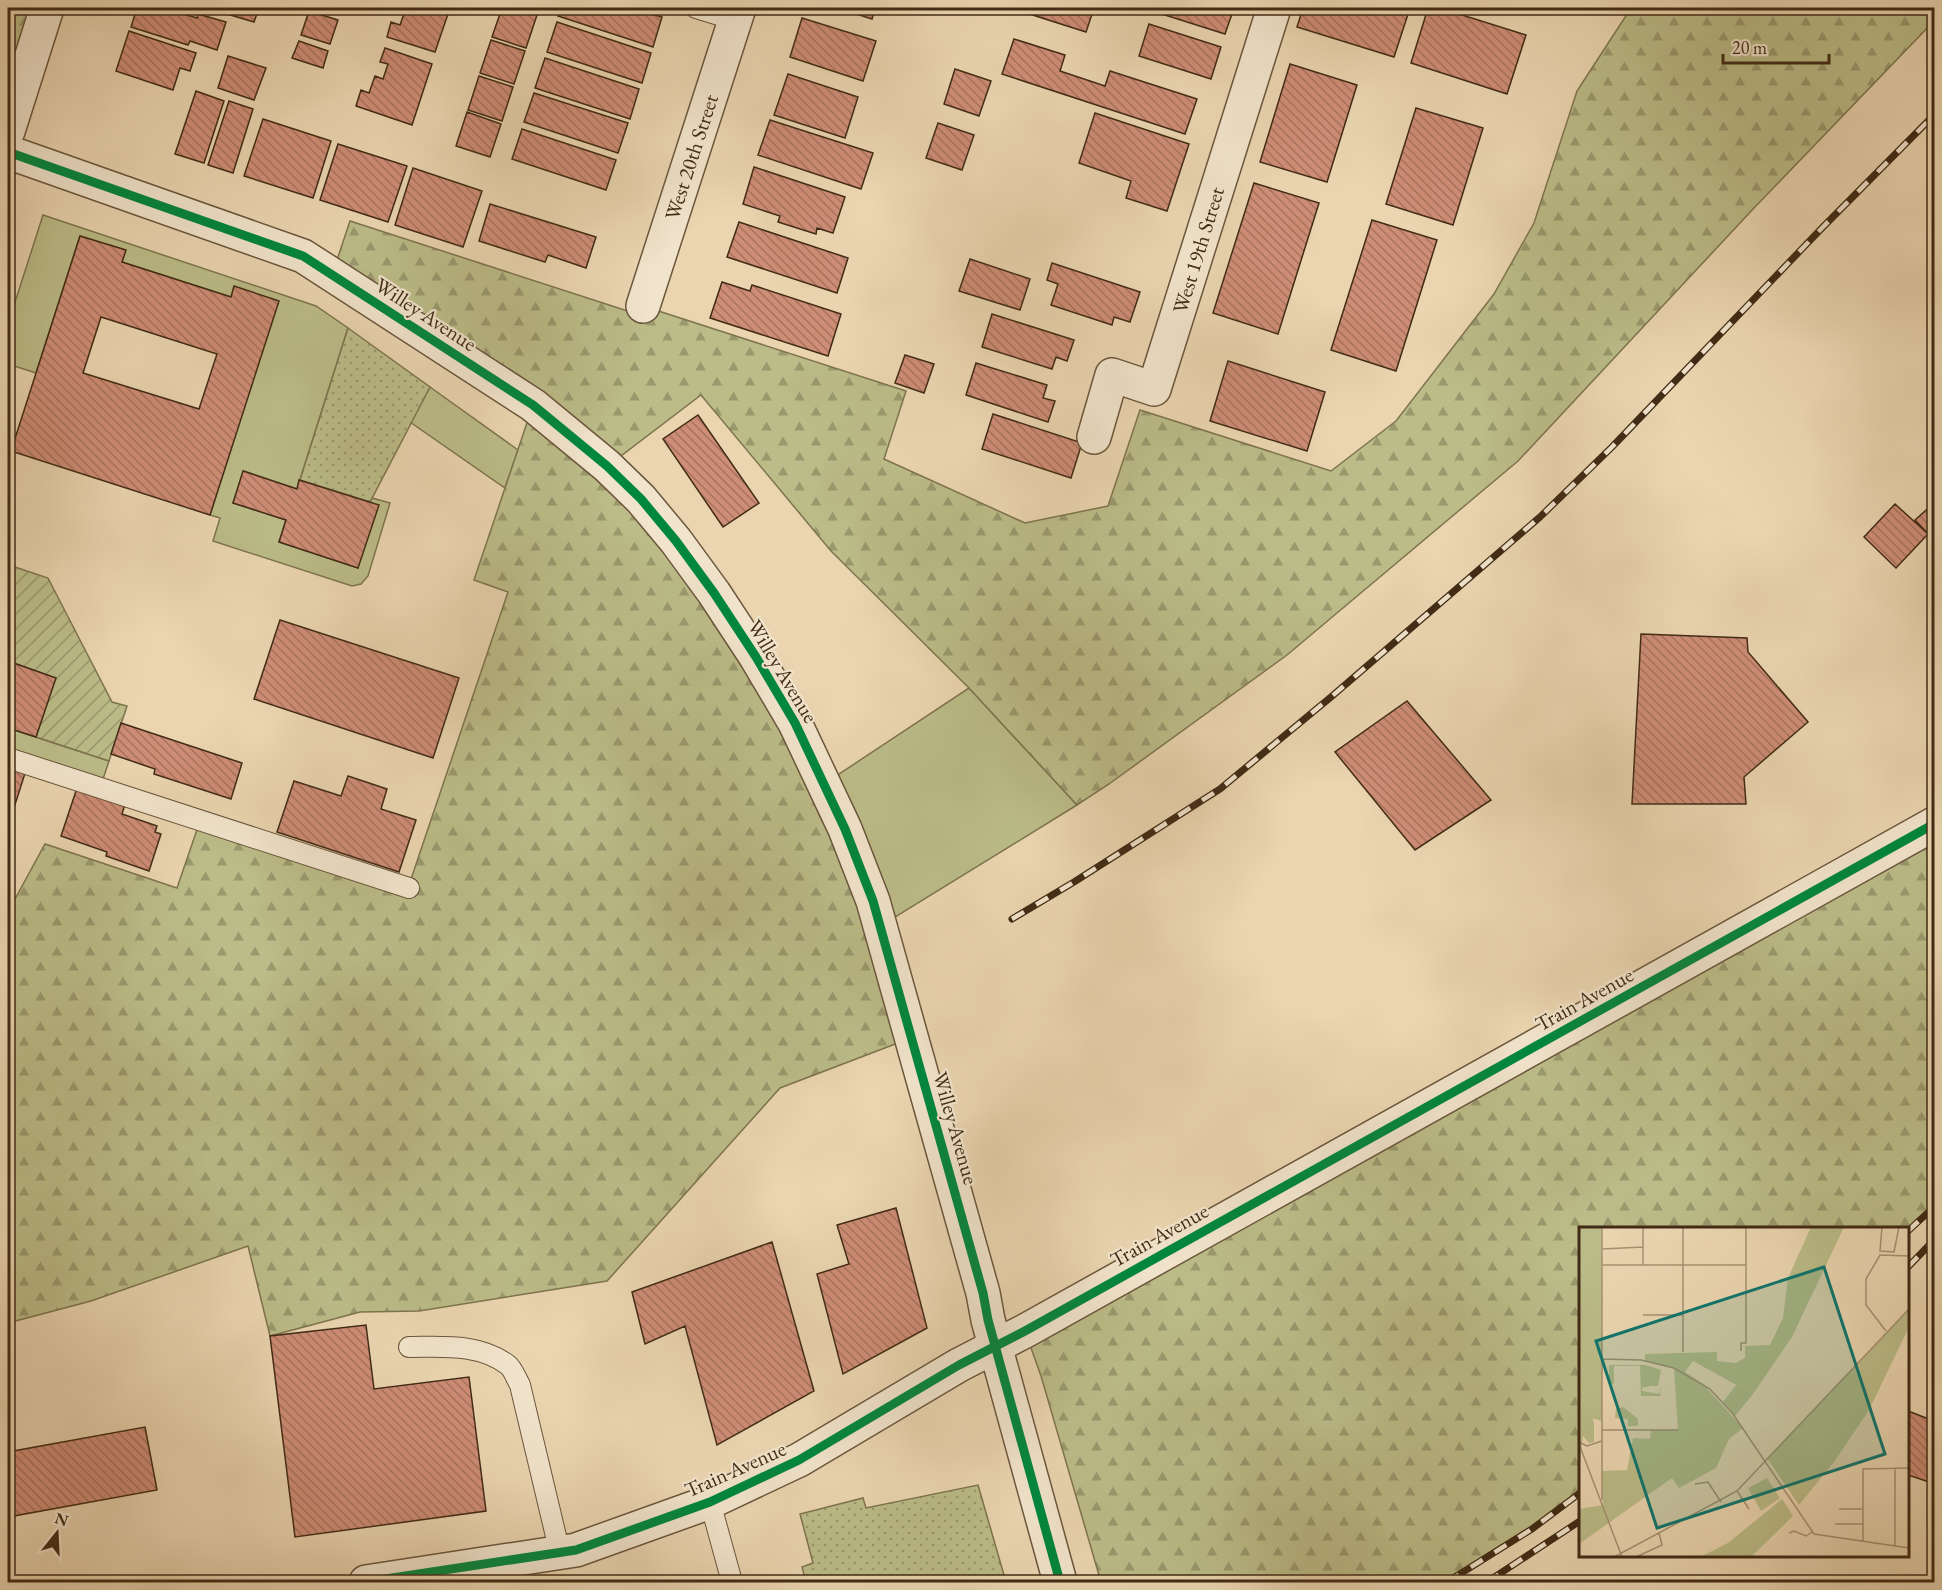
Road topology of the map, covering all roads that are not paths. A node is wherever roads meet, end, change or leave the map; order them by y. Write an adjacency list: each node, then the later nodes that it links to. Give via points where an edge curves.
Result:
1 (48, 8): 5 (street)
2 (696, 8): 4 (lane)
3 (1274, 8): 8 (street, West 19th Street, via 1154,389 1112,375)
4 (737, 14): 7 (street, West 20th Street)
5 (8, 130)
6 (8, 152): 12 (street, Willey Avenue, via 303,256 533,405 607,466 676,541 756,657 795,723 845,830 873,901)
7 (643, 306)
8 (1094, 437)
9 (8, 758): 11 (lane)
10 (1935, 824): 12 (street, Train Avenue)
11 (408, 888)
12 (995, 1344): 14 (street, Train Avenue, via 799,1460); 18 (street, Willey Avenue)
13 (408, 1347): 15 (lane, via 466,1347 509,1366 520,1384)
14 (710, 1502): 15 (street, Train Avenue); 17 (lane)
15 (560, 1553): 16 (street, Train Avenue)
16 (366, 1582)
17 (732, 1582)
18 (1060, 1582)

